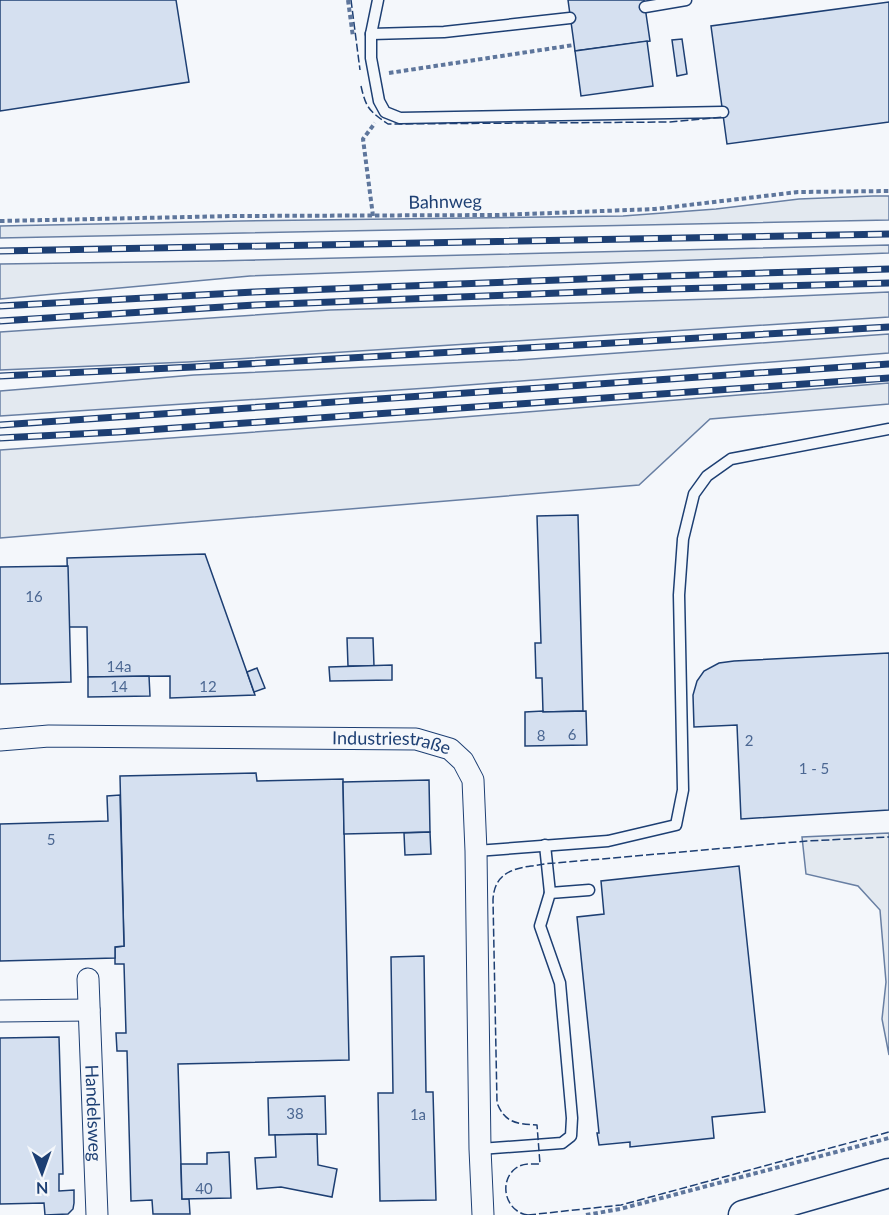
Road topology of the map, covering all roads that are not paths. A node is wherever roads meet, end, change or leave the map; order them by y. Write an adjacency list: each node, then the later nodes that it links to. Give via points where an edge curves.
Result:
1 (378, 0): 5 (lane)
2 (679, 0): 3 (lane)
3 (645, 7)
4 (570, 18): 5 (lane, via 444,32)
5 (371, 34): 6 (lane, via 379,101 385,112 400,118)
6 (723, 112)
7 (889, 429): 9 (lane, via 731,459 707,476 694,494 683,538 679,595 683,790 676,825 608,841)
8 (0, 740): 10 (street, Industriestraße, via 49,736 416,739 450,749 463,761 473,780)
9 (544, 845): 10 (lane); 12 (lane)
10 (476, 851): 16 (street, Industriestraße)
11 (589, 890): 12 (lane)
12 (550, 893): 16 (lane, via 540,926 560,983 571,1137 562,1143)
13 (88, 979): 14 (street, Handelsweg)
14 (89, 1010): 15 (street); 18 (street, Handelsweg)
15 (0, 1011)
16 (480, 1149): 19 (street, Industriestraße)
17 (889, 1173): 20 (main road)
18 (97, 1215)
19 (483, 1215)
20 (743, 1215)

